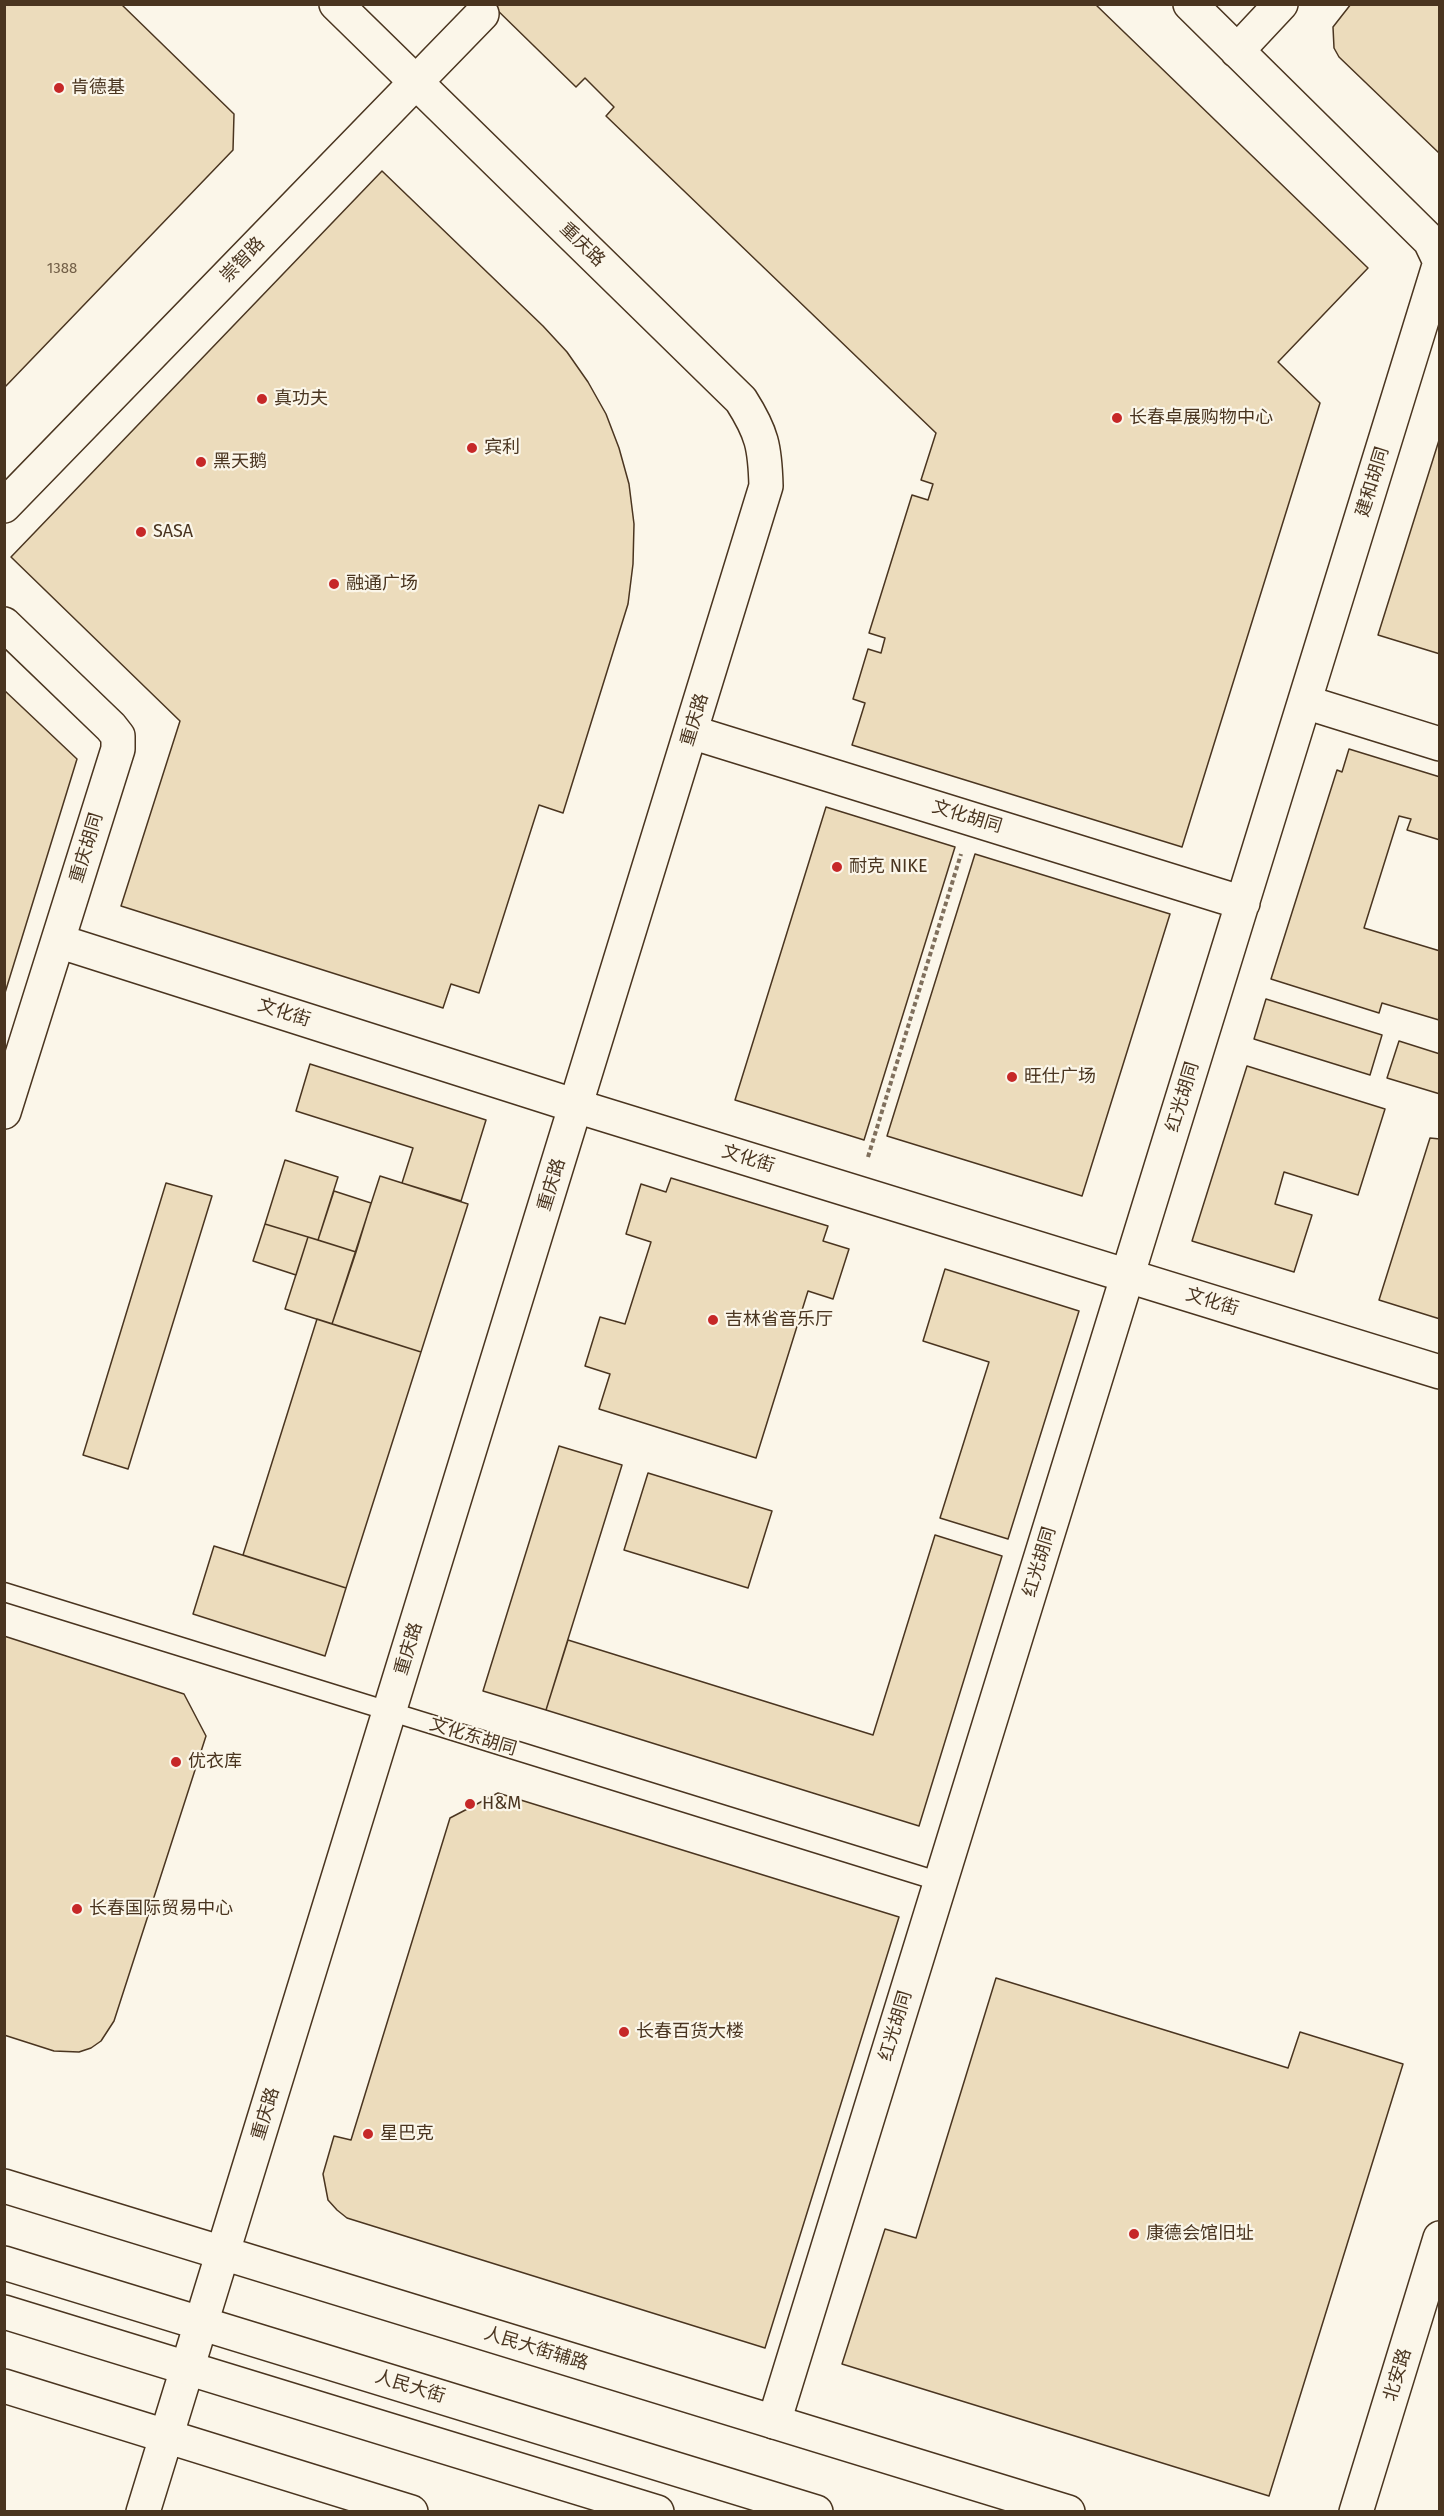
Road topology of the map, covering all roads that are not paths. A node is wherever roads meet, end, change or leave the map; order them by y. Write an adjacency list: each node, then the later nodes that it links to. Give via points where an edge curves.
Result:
1 (336, 4): 6 (street, 重庆路)
2 (1190, 4): 5 (street, 建和胡同)
3 (1281, 4): 5 (street)
4 (482, 14): 6 (street, 崇智路)
5 (1237, 51): 7 (street, 建和胡同, via 1430,241)
6 (416, 82): 8 (street, 崇智路); 11 (street, 重庆路, via 741,400 757,425 765,453 766,486)
7 (1440, 262): 10 (street, 建和胡同)
8 (4, 506)
9 (4, 624): 14 (street, 重庆胡同, via 118,736 118,749)
10 (1305, 702): 12 (street); 13 (street, 红光胡同)
11 (691, 732): 13 (street, 文化胡同); 15 (street, 重庆路)
12 (1440, 744)
13 (1243, 903): 17 (street, 红光胡同)
14 (58, 941): 15 (street, 文化街); 16 (street, 重庆胡同)
15 (576, 1106): 17 (street, 文化街); 20 (street, 重庆路)
16 (4, 1112)
17 (1128, 1276): 18 (street, 文化街); 21 (street, 红光胡同)
18 (1440, 1372)
19 (4, 1593): 20 (lane, 文化东胡同)
20 (390, 1711): 21 (lane, 文化东胡同); 24 (street, 重庆路)
21 (941, 1882): 30 (street, 红光胡同)
22 (4, 2186): 24 (street, 人民大街辅路)
23 (1440, 2238): 37 (street, 北安路)
24 (223, 2252): 27 (street, 重庆路); 30 (street, 人民大街辅路)
25 (4, 2263): 27 (street, 人民大街)
26 (4, 2312): 28 (street)
27 (201, 2323): 28 (street, 重庆路); 35 (street, 人民大街)
28 (187, 2367): 31 (street, 重庆路); 34 (street)
29 (4, 2386): 31 (street)
30 (774, 2421): 36 (street, 人民大街辅路)
31 (166, 2436): 32 (street, 重庆路); 33 (street)
32 (143, 2511)
33 (411, 2511)
34 (657, 2511)
35 (816, 2511)
36 (1068, 2511)
37 (1356, 2511)

